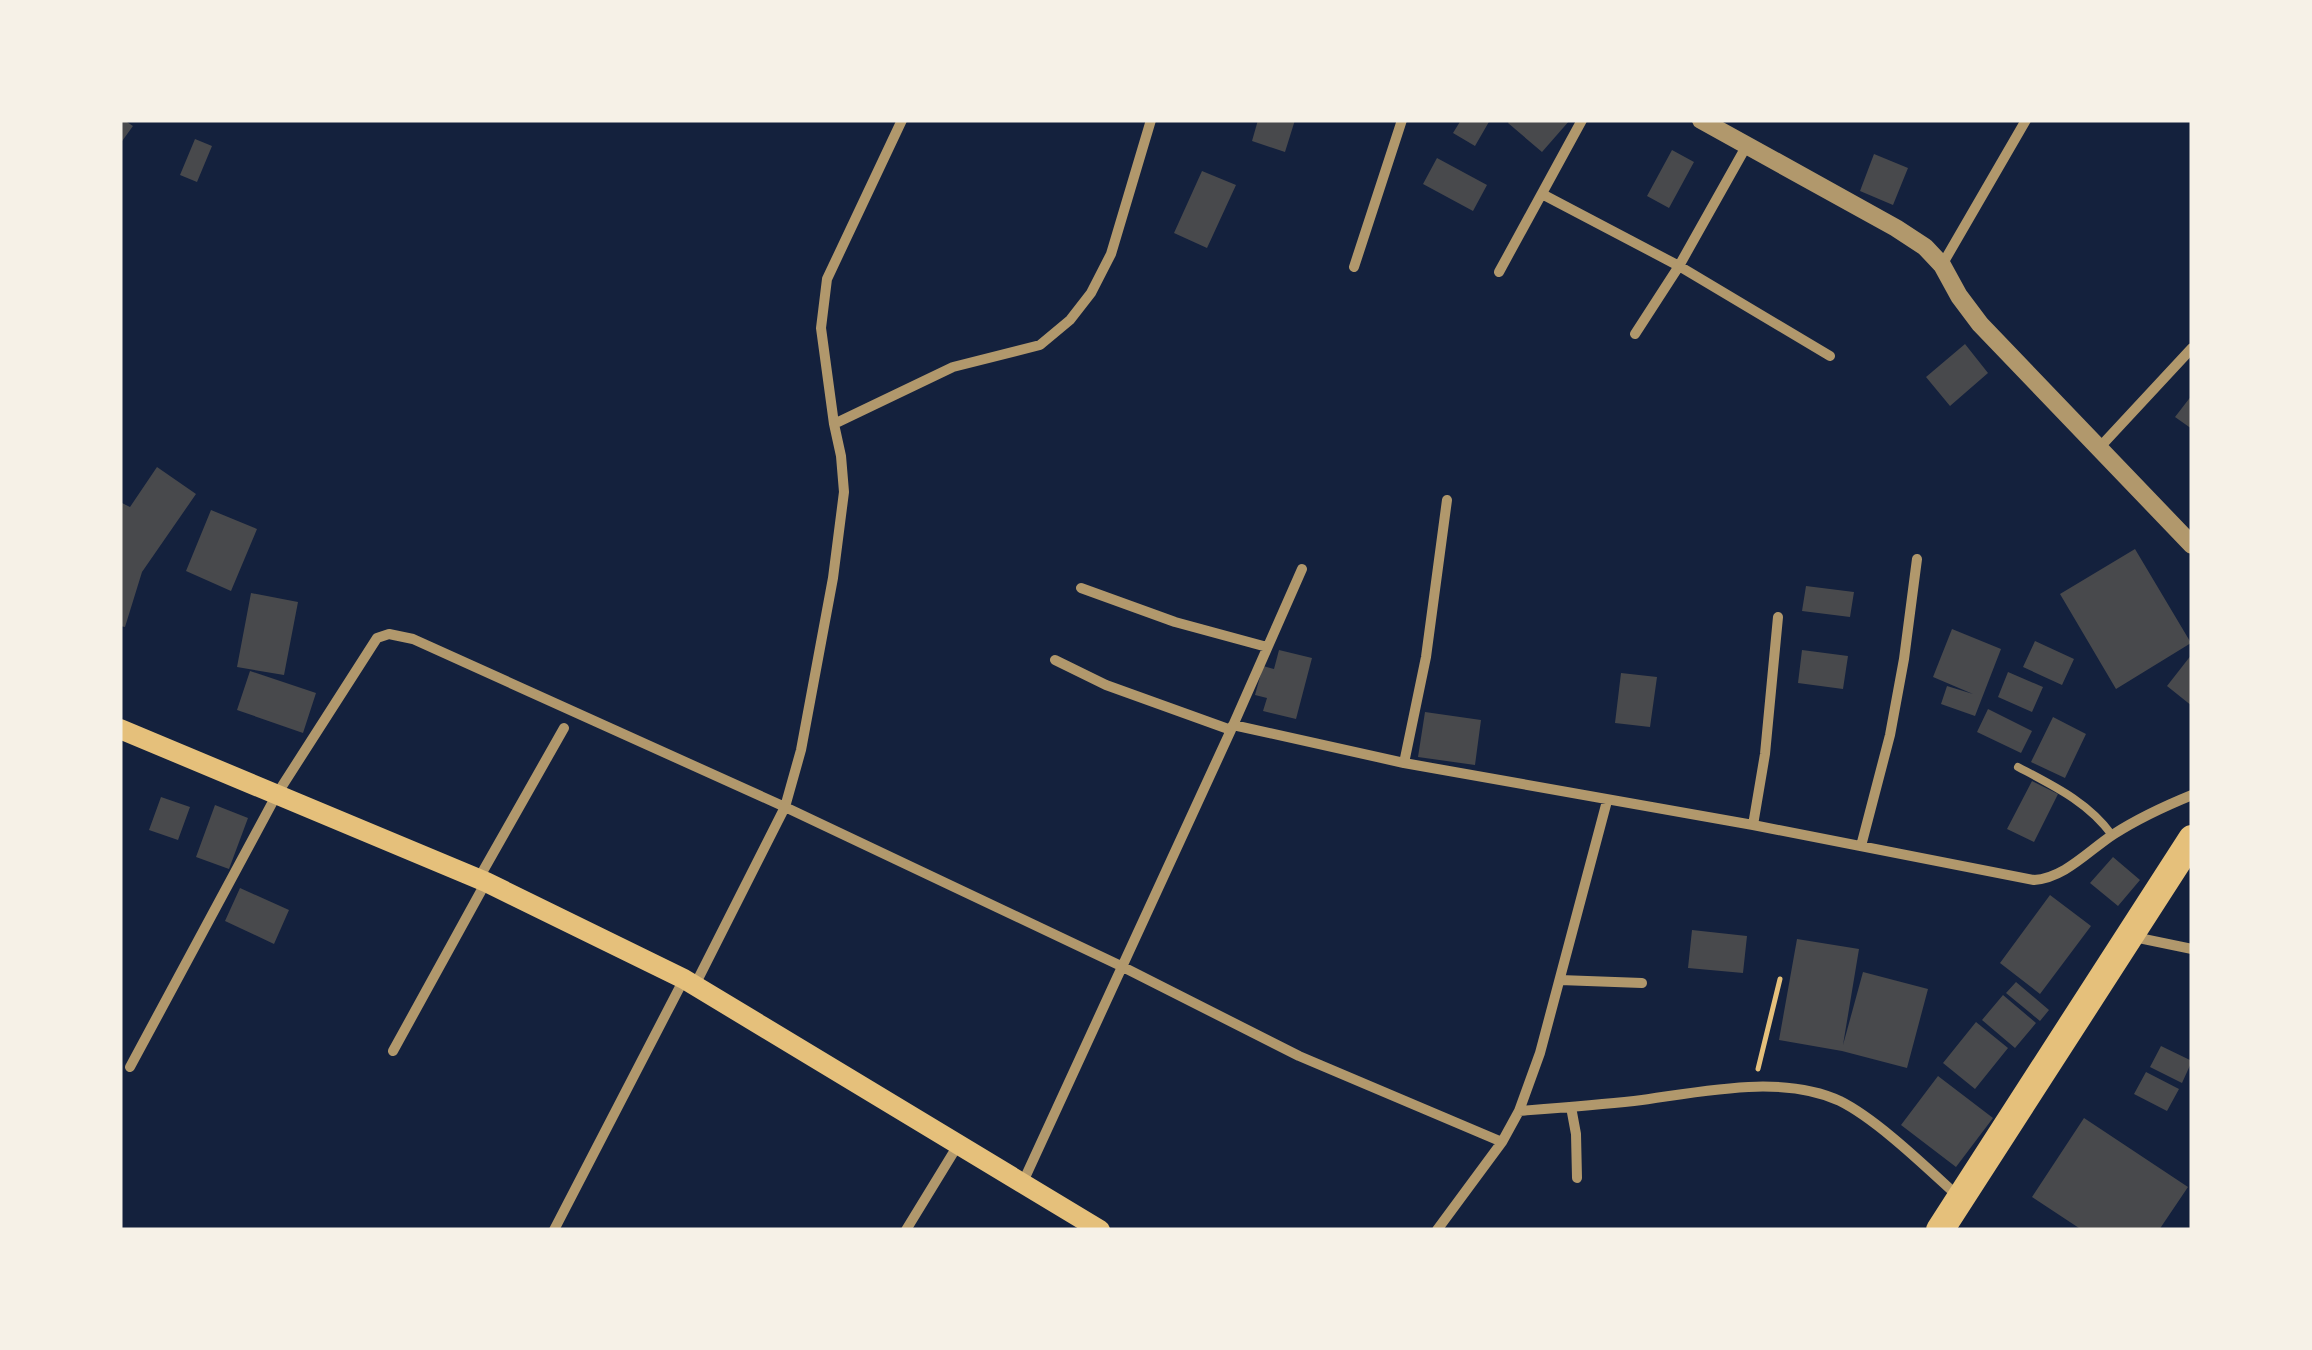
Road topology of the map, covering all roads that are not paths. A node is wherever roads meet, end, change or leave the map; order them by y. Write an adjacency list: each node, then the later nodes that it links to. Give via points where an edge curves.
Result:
1 (902, 120): 16 (street, via 827,279 821,328)
2 (1151, 120): 16 (street, via 1111,254 1070,320 1040,345 953,367)
3 (1402, 120): 11 (street)
4 (1582, 120): 8 (street)
5 (1701, 120): 7 (street)
6 (2026, 120): 9 (street)
7 (1747, 144): 9 (street, via 1896,228); 10 (street)
8 (1542, 194): 10 (street); 12 (street)
9 (1942, 265): 17 (street, via 1980,324)
10 (1679, 266): 13 (street); 15 (street)
11 (1354, 267)
12 (1499, 272)
13 (1634, 334)
14 (2192, 348): 17 (street)
15 (1830, 356)
16 (834, 424): 34 (street, via 844,492 841,529)
17 (2100, 447): 19 (street)
18 (1446, 500): 29 (street, via 1426,658)
19 (2192, 544)
20 (1917, 559): 38 (street, via 1890,735)
21 (1302, 569): 24 (street)
22 (1082, 588): 24 (street)
23 (1778, 618): 35 (street)
24 (1267, 648): 27 (street)
25 (1056, 660): 27 (street, via 1106,685)
26 (564, 728): 39 (street)
27 (1232, 728): 29 (street); 42 (street)
28 (120, 729): 31 (main road)
29 (1404, 763): 33 (street)
30 (2018, 767): 36 (lane, via 2072,796)
31 (277, 794): 34 (street, via 378,638 389,634 413,639); 39 (main road); 47 (street)
32 (2192, 795): 36 (street)
33 (1607, 801): 35 (street); 43 (street)
34 (785, 807): 42 (street); 44 (street)
35 (1754, 825): 38 (street)
36 (2112, 835): 38 (street, via 2054,876 2034,880)
37 (2192, 839): 40 (highway)
38 (1862, 846)
39 (482, 881): 44 (main road); 46 (street)
40 (2128, 936): 41 (street); 54 (highway)
41 (2192, 949)
42 (1121, 966): 50 (street, via 1299,1056); 53 (street)
43 (1560, 980): 45 (street); 49 (street)
44 (689, 982): 51 (main road); 55 (street)
45 (1642, 983)
46 (393, 1051)
47 (130, 1067)
48 (1571, 1107): 49 (street); 52 (street); 54 (street, via 1754,1086 1823,1095 1882,1130)
49 (1518, 1111): 50 (street)
50 (1502, 1142): 58 (street)
51 (958, 1144): 53 (main road); 56 (street)
52 (1577, 1178)
53 (1022, 1183): 57 (main road)
54 (1960, 1199): 59 (highway)
55 (554, 1230)
56 (906, 1230)
57 (1100, 1230)
58 (1437, 1230)
59 (1940, 1230)

